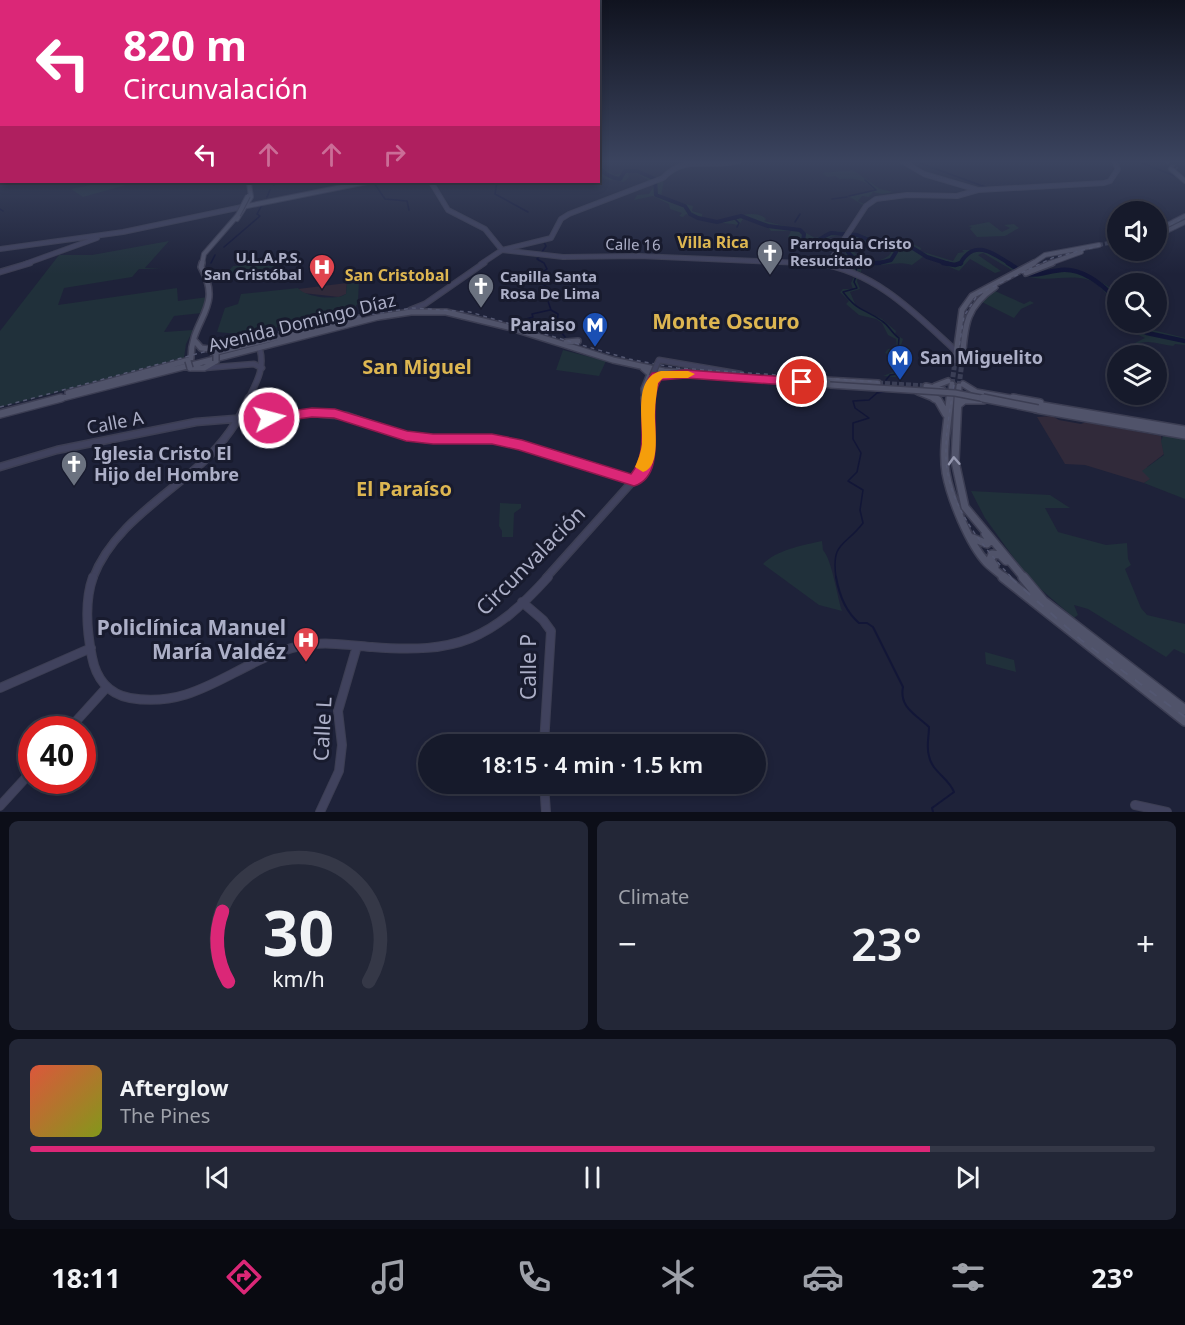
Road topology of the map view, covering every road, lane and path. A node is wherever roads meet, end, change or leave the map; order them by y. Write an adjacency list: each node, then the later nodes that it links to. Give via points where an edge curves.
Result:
1 (246, 199): 14 (main road, bridge)
2 (246, 199): 9 (main road)
3 (248, 199): 9 (main road)
4 (282, 199): 8 (main road)
5 (441, 199): 16 (main road, via 448,210 485,229)
6 (609, 199): 17 (main road, via 566,216 550,238)
7 (877, 199): 22 (main road, via 866,206)
8 (266, 202): 9 (main road); 9 (main road)
9 (245, 206): 14 (main road); 15 (main road)
10 (1185, 216): 12 (main road)
11 (1185, 222): 13 (main road)
12 (1167, 227)
13 (1167, 229)
14 (220, 234): 31 (main road, via 202,261 211,296)
15 (101, 235): 18 (main road); 24 (main road)
16 (500, 248): 17 (main road, Calle 16); 26 (main road)
17 (512, 248): 22 (main road, Calle 16, via 540,255)
18 (0, 249)
19 (1053, 253): 20 (main road, via 1053,257); 20 (main road, via 1100,246); 21 (main road)
20 (1063, 259): 23 (main road)
21 (1038, 261): 23 (main road, via 1049,259); 25 (main road)
22 (828, 264): 35 (main road, Calle 16, via 876,282)
23 (1050, 264): 25 (main road)
24 (0, 272)
25 (1023, 272): 35 (main road, via 986,287 968,300 960,317); 35 (main road, via 981,295 973,304 958,361)
26 (425, 304): 27 (main road); 28 (main road)
27 (431, 309): 28 (main road, Avenida Domingo Díaz); 33 (main road, Avenida Domingo Díaz, via 475,315)
28 (410, 310): 29 (main road, Avenida Domingo Díaz)
29 (369, 316): 34 (main road); 53 (main road, Avenida Domingo Díaz)
30 (359, 322): 36 (main road); 41 (main road, Avenida Domingo Díaz, via 411,312 460,315); 52 (main road, Avenida Domingo Díaz)
31 (194, 339): 34 (main road, via 208,350); 38 (main road, via 195,347); 40 (main road); 42 (main road, via 185,358)
32 (578, 340): 33 (main road)
33 (566, 342): 46 (main road, Avenida Domingo Díaz, via 646,364)
34 (238, 347): 38 (main road)
35 (957, 348)
36 (260, 350): 37 (main road); 38 (main road)
37 (262, 357): 39 (main road); 43 (main road)
38 (216, 359): 39 (main road); 40 (main road); 44 (main road)
39 (251, 362): 43 (main road)
40 (190, 363): 42 (main road); 44 (main road); 52 (main road)
41 (628, 364): 45 (main road, Avenida Domingo Díaz); 57 (main road, via 649,372 644,396)
42 (170, 365): 53 (main road)
43 (262, 366): 44 (main road); 61 (main road)
44 (204, 368)
45 (686, 374): 47 (main road, Avenida Domingo Díaz); 57 (main road, via 654,378)
46 (741, 374): 47 (main road, Avenida Domingo Díaz); 57 (main road, Circunvalación, bridge, via 658,362 647,389)
47 (829, 383): 48 (main road); 50 (main road); 56 (main road, Avenida Domingo Díaz, bridge, via 955,393)
48 (878, 383)
49 (955, 384): 50 (main road, via 929,386 941,388 944,393); 51 (main road); 55 (main road); 60 (main road)
50 (911, 391): 60 (main road, via 938,400)
51 (979, 392): 54 (main road, via 976,396); 59 (main road)
52 (80, 394): 58 (main road, Avenida Domingo Díaz)
53 (62, 395): 58 (main road, Avenida Domingo Díaz)
54 (984, 400): 55 (main road, via 963,400); 56 (main road)
55 (957, 406): 66 (main road, one-way to 55, via 953,461)
56 (1038, 407): 59 (main road); 63 (main road)
57 (648, 411): 65 (main road, Circunvalación, via 648,450)
58 (0, 412)
59 (1079, 412): 62 (main road)
60 (947, 418): 67 (main road, via 946,473)
61 (237, 419): 64 (main road, Calle A, via 196,422 57,450); 65 (main road, Calle A, via 335,414 406,436 507,441); 72 (main road, via 219,447 130,526 103,557 90,584)
62 (1185, 430)
63 (1185, 435)
64 (0, 467)
65 (634, 481): 70 (main road, Circunvalación)
66 (965, 507): 67 (main road, via 989,543 975,540); 69 (main road)
67 (961, 517): 68 (main road, via 987,563)
68 (1025, 595): 69 (main road, via 992,562 990,554 1002,556); 77 (main road)
69 (1043, 601): 75 (main road)
70 (522, 602): 71 (main road, Circunvalación, via 491,629 454,645 412,651); 78 (main road, Calle P, via 551,631)
71 (357, 646): 73 (main road, Circunvalación, via 316,644 287,648 217,685 171,700 140,701 121,696); 83 (main road, Calle L, via 338,711 342,745 339,771)
72 (91, 648): 73 (main road, via 95,670); 74 (main road)
73 (108, 687): 76 (main road)
74 (0, 688)
75 (1185, 710)
76 (81, 716)
77 (1185, 721)
78 (545, 734)
79 (18, 786): 82 (main road)
80 (545, 794): 84 (main road)
81 (1135, 805): 85 (main road)
82 (0, 806)
83 (320, 812)
84 (546, 812)
85 (1167, 812)

